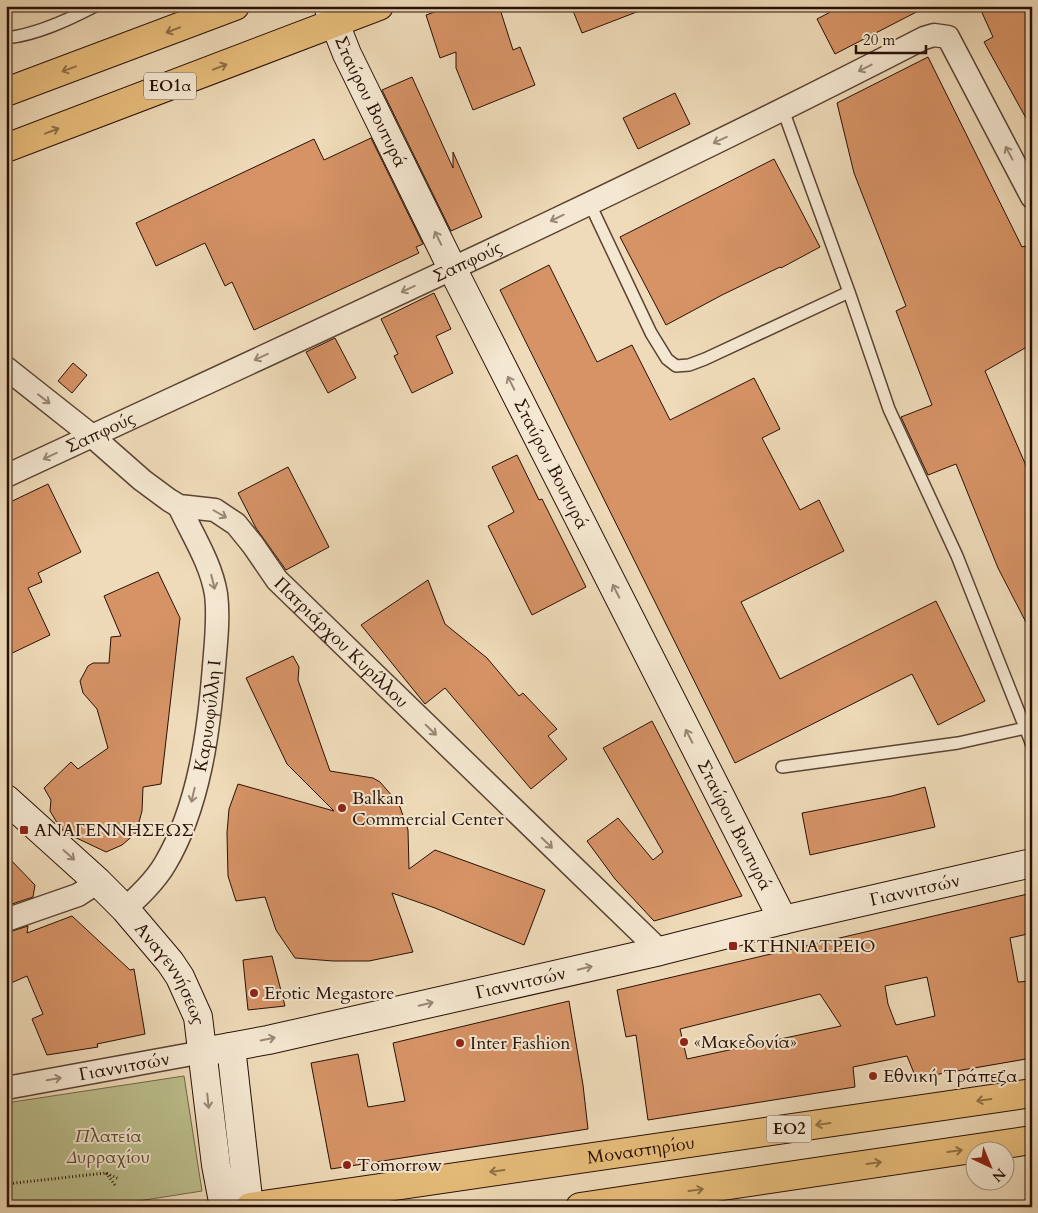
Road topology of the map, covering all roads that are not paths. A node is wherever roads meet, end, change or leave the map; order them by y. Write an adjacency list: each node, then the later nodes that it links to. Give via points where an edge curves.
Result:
1 (95, 6): 5 (lane, via 27,34)
2 (235, 6): 6 (main road, one-way to 6)
3 (380, 6): 4 (main road, ΕΟ1α)
4 (331, 15): 8 (main road, ΕΟ1α, one-way to 4); 11 (main road, Σταύρου Βουτυρά, one-way to 4)
5 (6, 38)
6 (6, 92)
7 (783, 110): 9 (street, Σαπφούς, one-way to 7, via 948,37 934,35 924,38); 10 (street, Σαπφούς, one-way to 10); 12 (lane)
8 (6, 148)
9 (1032, 197)
10 (589, 202): 11 (street, Σαπφούς, one-way to 11); 12 (lane, via 651,333 667,359 676,366 704,359)
11 (452, 268): 14 (street, Σαπφούς, one-way to 14); 25 (main road, Σταύρου Βουτυρά, one-way to 11)
12 (849, 292): 17 (lane, via 889,409 957,556)
13 (6, 368): 14 (street, Πατριάρχου Κυρίλλου, one-way to 14)
14 (92, 436): 15 (street, Σαπφούς, one-way to 15); 16 (street, Πατριάρχου Κυρίλλου, via 142,480)
15 (6, 476)
16 (179, 506): 23 (street, Καρυοφύλλη Ι, one-way to 23, via 211,574 216,593 218,614 209,723 188,818 165,865); 26 (street, Πατριάρχου Κυρίλλου, one-way to 26, via 215,510 236,524 277,580)
17 (1025, 728): 18 (lane); 19 (lane, via 958,743)
18 (1032, 745)
19 (782, 766)
20 (6, 799): 22 (main road, Αναγεννήσεως, one-way to 22)
21 (1032, 863): 25 (main road, Γιαννιτσών)
22 (98, 882): 23 (main road, Αναγεννήσεως); 24 (street, via 78,895)
23 (125, 909): 28 (main road, Αναγεννήσεως, via 180,977 198,1017)
24 (6, 920)
25 (783, 920): 26 (main road, Γιαννιτσών)
26 (660, 951): 27 (main road, Γιαννιτσών, one-way to 26)
27 (231, 1047): 28 (main road, Γιαννιτσών); 34 (main road)
28 (203, 1052): 29 (street, Γιαννιτσών, one-way to 28); 33 (main road, Αναγεννήσεως, one-way to 33)
29 (6, 1088)
30 (1032, 1094): 34 (main road, Μοναστηρίου / ΕΟ2, one-way to 34)
31 (1032, 1140): 32 (main road, one-way to 31)
32 (590, 1206)
33 (224, 1207)
34 (250, 1207)

